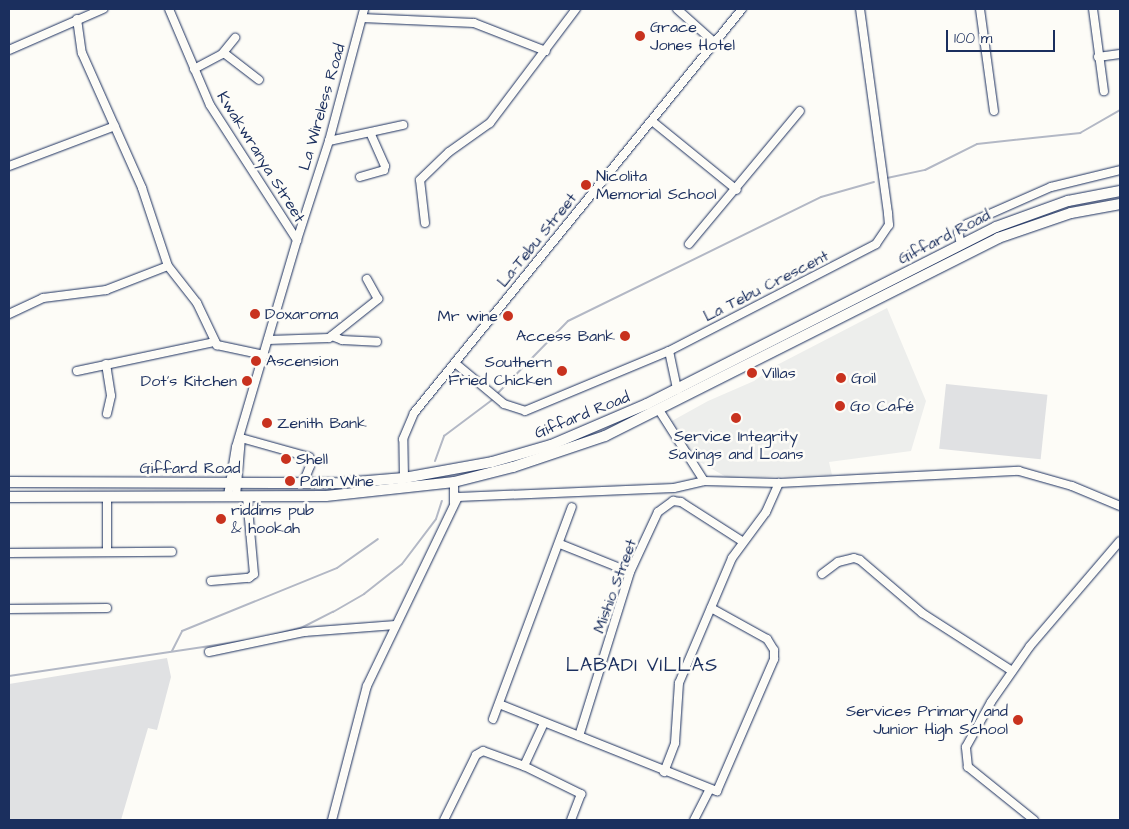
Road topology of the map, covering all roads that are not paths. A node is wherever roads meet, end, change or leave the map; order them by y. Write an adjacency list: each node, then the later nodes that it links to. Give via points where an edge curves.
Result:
1 (103, 9): 11 (street)
2 (169, 9): 19 (street, Kwakwranya Street)
3 (364, 9): 10 (street, La Wireless Road)
4 (576, 9): 15 (street)
5 (677, 9): 13 (street)
6 (742, 9): 13 (street, La-Tebu Street)
7 (860, 9): 46 (street, La Tebu Crescent, via 888,213 889,226 884,236 850,259)
8 (980, 9): 23 (street)
9 (1093, 9): 18 (street)
10 (362, 18): 15 (street, via 474,23); 28 (street, La Wireless Road)
11 (77, 19): 14 (street); 26 (street, via 82,54)
12 (235, 38): 16 (street)
13 (715, 43): 24 (street, La-Tebu Street)
14 (9, 50)
15 (546, 51): 35 (street, via 484,129 449,152 420,180)
16 (224, 53): 19 (street); 20 (street)
17 (1120, 54): 18 (street)
18 (1098, 56): 21 (street)
19 (194, 69): 36 (street, Kwakwranya Street, via 227,134)
20 (259, 80)
21 (1104, 91)
22 (800, 111): 32 (street)
23 (994, 111)
24 (652, 121): 32 (street); 48 (street, La-Tebu Street)
25 (403, 125): 27 (street)
26 (115, 126): 29 (street); 39 (street, via 142,188)
27 (370, 133): 28 (street); 31 (street, via 385,166 384,170)
28 (329, 141): 36 (street, La Wireless Road)
29 (9, 166)
30 (1120, 170): 38 (street, via 1051,187 967,224 958,232)
31 (360, 177)
32 (737, 190): 37 (street)
33 (1120, 191): 38 (main road, Giffard Road, via 1037,211)
34 (1120, 204): 52 (main road, Giffard Road, via 1071,212 998,238)
35 (425, 223)
36 (297, 240): 43 (street, Kwakwranya Street)
37 (689, 244)
38 (961, 244): 51 (main road, Giffard Road)
39 (168, 266): 41 (street, via 106,290 43,298); 44 (street, via 197,303)
40 (367, 279): 42 (street, via 378,299)
41 (9, 314)
42 (332, 336): 43 (street, via 324,340); 45 (street, via 342,340)
43 (268, 340): 47 (street, Kwakwranya Street)
44 (215, 342): 47 (street, via 220,346); 49 (street)
45 (377, 342)
46 (669, 351): 48 (street, La Tebu Crescent, via 525,411 504,404); 51 (street)
47 (264, 355): 54 (street, Kwakwranya Street)
48 (455, 363): 55 (street, La-Tebu Street, via 414,413 404,432 401,450)
49 (106, 364): 50 (street); 53 (street, via 110,396)
50 (77, 371)
51 (677, 390): 55 (main road, Giffard Road, via 551,444 492,462)
52 (659, 410): 56 (street); 58 (main road, Giffard Road, via 606,436)
53 (107, 414)
54 (241, 438): 59 (street, Kwakwranya Street); 60 (street, via 309,457 310,466)
55 (404, 478): 60 (main road, Giffard Road)
56 (704, 481): 61 (street); 66 (street, via 674,488 461,496)
57 (9, 482): 59 (main road, Giffard Road)
58 (454, 482): 65 (main road, Giffard Road, via 359,494); 66 (street)
59 (233, 483): 60 (main road, Giffard Road); 63 (street, Kwakwranya Street)
60 (303, 483)
61 (779, 484): 67 (street, via 1019,471); 69 (street, via 766,512)
62 (9, 496): 64 (main road, Giffard Road)
63 (232, 496): 64 (main road, Giffard Road); 65 (main road, Giffard Road)
64 (107, 497): 72 (street)
65 (247, 497): 77 (street, via 254,574 249,578)
66 (454, 503): 81 (street)
67 (1119, 504)
68 (572, 507): 71 (street)
69 (742, 541): 75 (street, Mishio Street, via 681,502 673,501 658,512); 79 (street)
70 (1120, 541): 83 (street)
71 (560, 544): 75 (street); 84 (street)
72 (107, 552): 73 (street); 74 (street)
73 (172, 552)
74 (9, 553)
75 (630, 572): 87 (street, Mishio Street)
76 (822, 574): 83 (street, via 838,562 854,558 860,560 922,613)
77 (211, 581)
78 (107, 608): 80 (street)
79 (711, 608): 89 (street, via 679,683 675,743); 90 (street, via 767,639 774,650 774,659 719,788)
80 (9, 609)
81 (396, 625): 82 (street, via 305,632); 91 (street, via 362,701)
82 (209, 652)
83 (1012, 671): 95 (street, via 975,728 965,759 981,778)
84 (499, 704): 85 (street); 86 (street)
85 (494, 719)
86 (544, 723): 87 (street); 88 (street)
87 (579, 736): 89 (street)
88 (524, 766): 92 (street, via 483,751 476,755); 93 (street, via 580,794)
89 (664, 772): 90 (street)
90 (709, 790): 94 (street)
91 (332, 820)
92 (444, 820)
93 (571, 820)
94 (694, 820)
95 (1034, 820)

